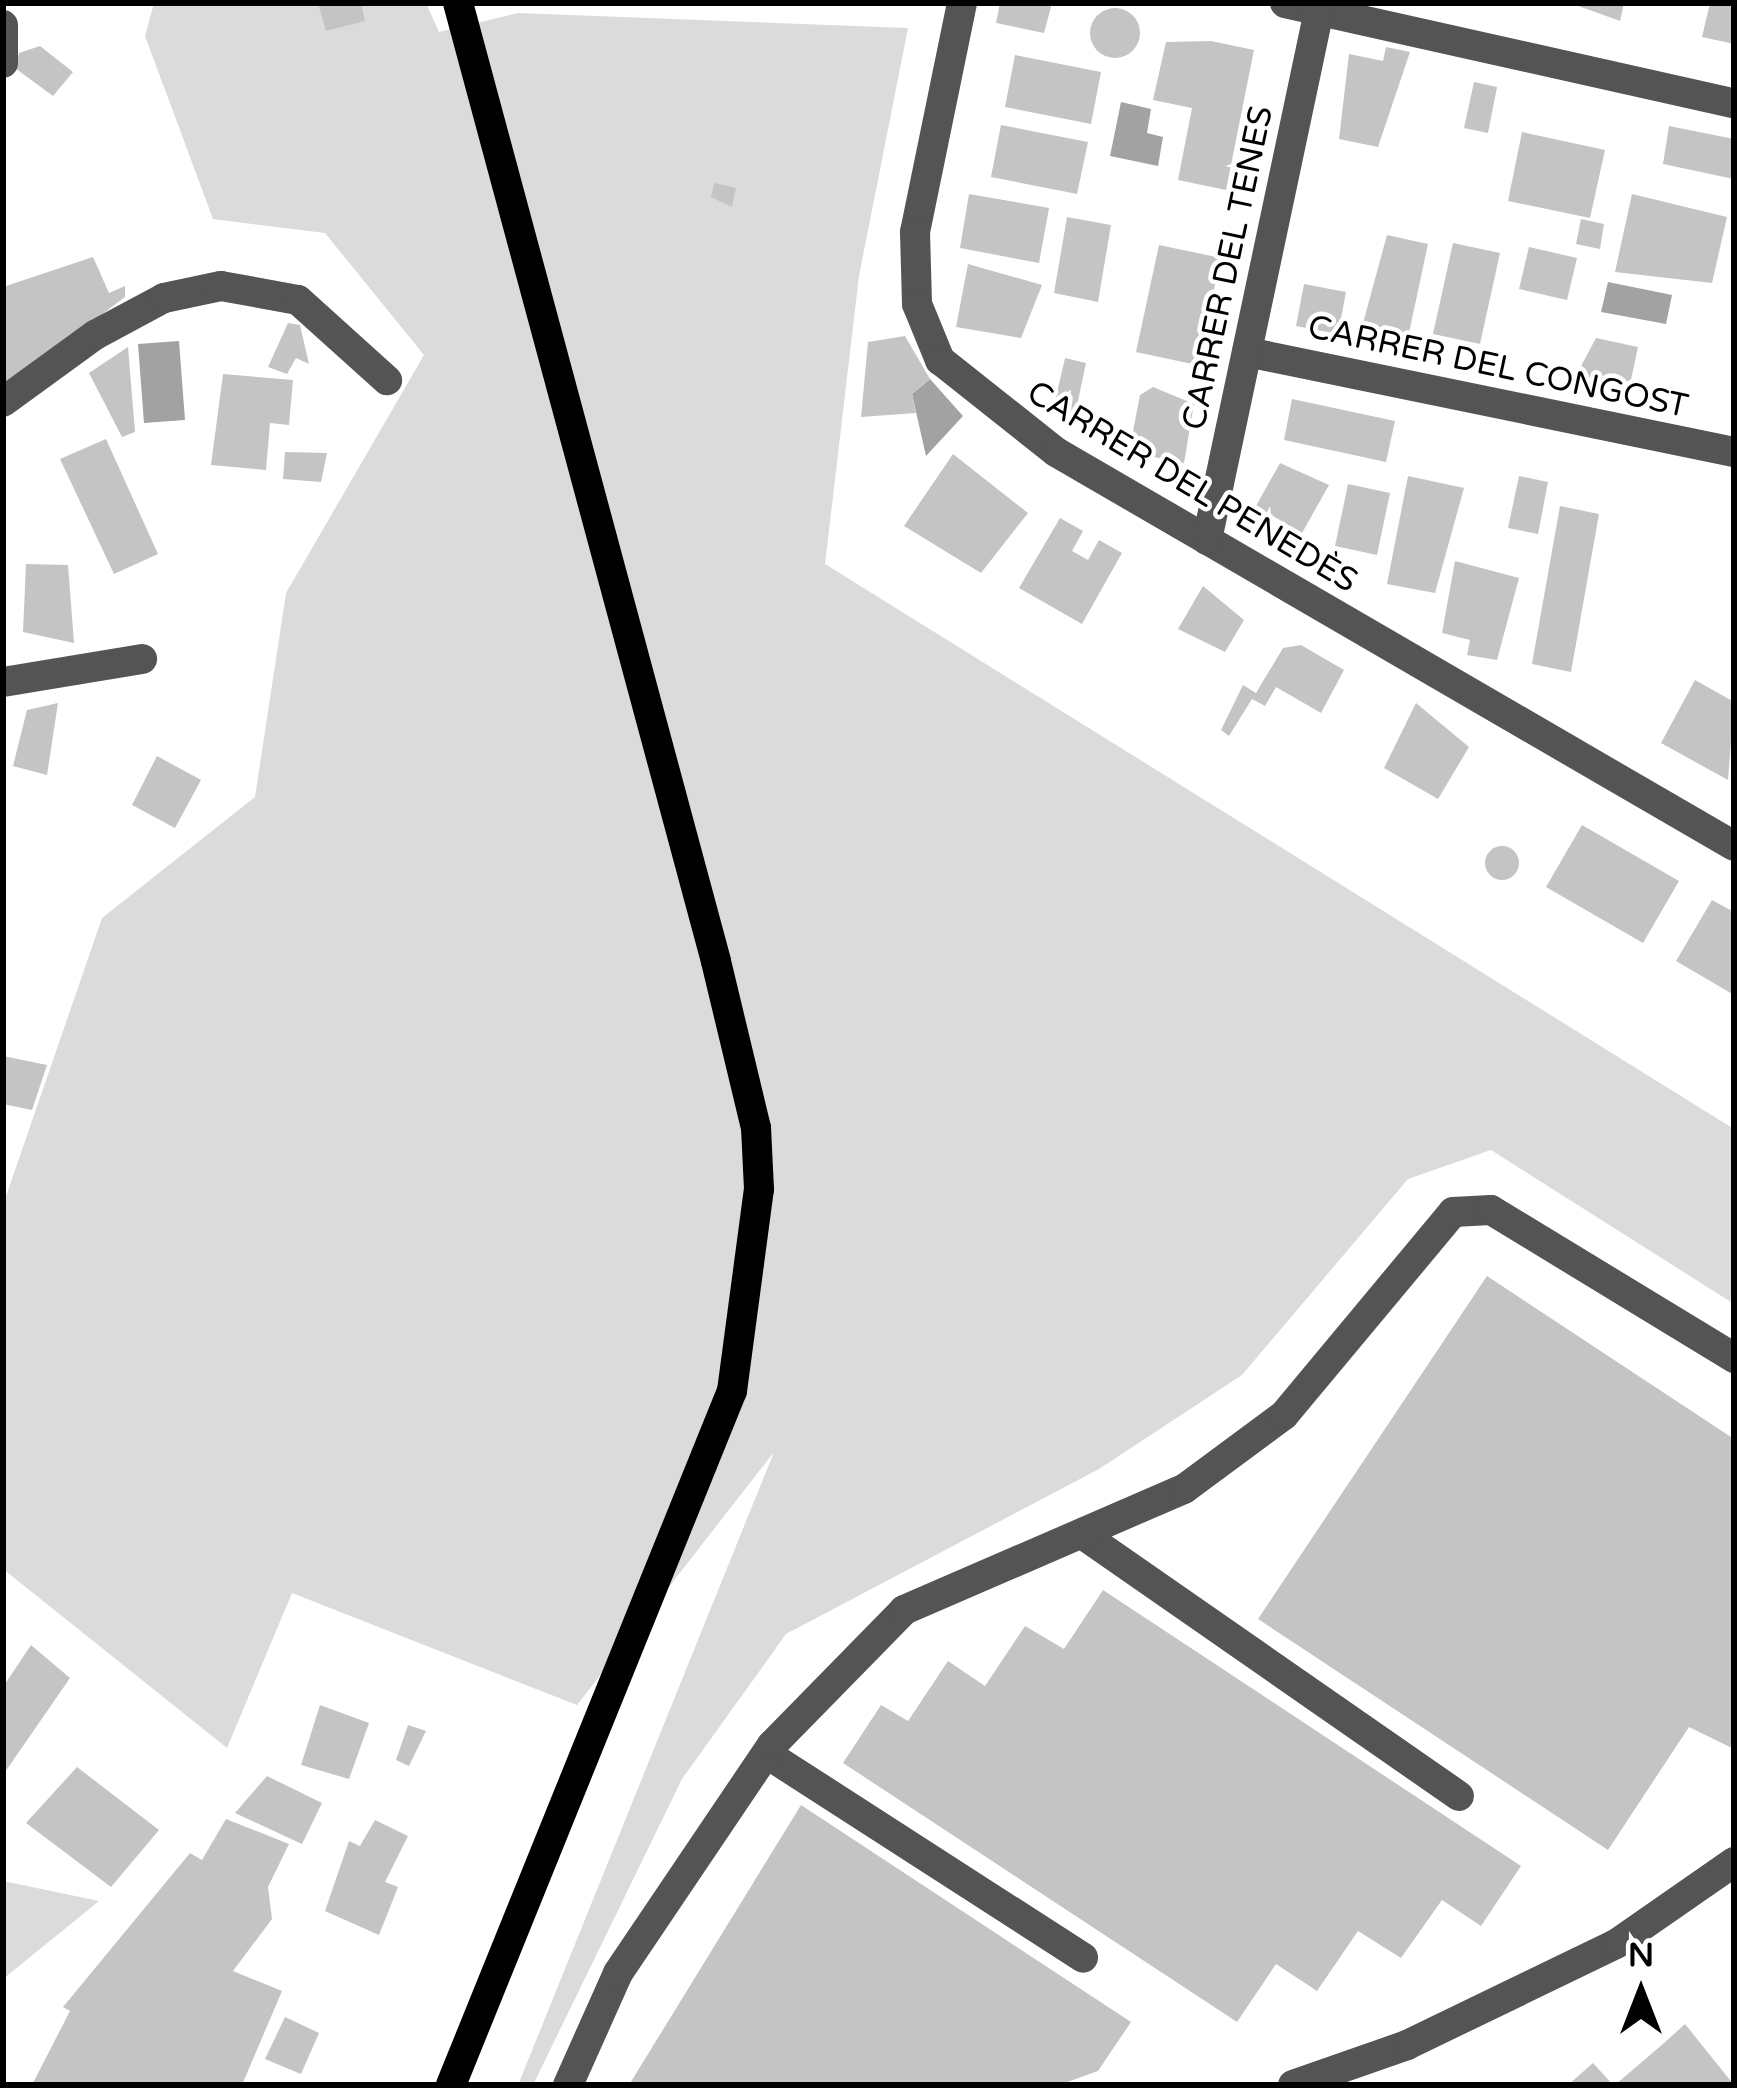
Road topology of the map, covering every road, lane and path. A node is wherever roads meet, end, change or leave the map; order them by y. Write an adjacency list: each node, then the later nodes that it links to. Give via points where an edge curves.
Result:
1 (458, 3): 22 (main road, via 716,961 756,1128 759,1190 732,1391)
2 (962, 3): 12 (street, CARRER DEL PENEDÈS, via 915,232 917,304 940,360 999,414)
3 (1286, 3): 4 (street)
4 (1319, 10): 7 (street); 8 (street, CARRER DEL TENES)
5 (3, 25): 6 (street)
6 (3, 63)
7 (1734, 103)
8 (1247, 352): 11 (street, CARRER DEL CONGOST); 12 (street, CARRER DEL TENES)
9 (387, 380): 10 (street, via 298,299 221,286 164,298 95,335)
10 (3, 402)
11 (1734, 452)
12 (1207, 540): 15 (street, CARRER DEL PENEDÈS)
13 (142, 659): 14 (street)
14 (3, 682)
15 (1734, 846)
16 (1734, 1358): 17 (street, via 1491,1210 1453,1212 1284,1415 1184,1490)
17 (1082, 1534): 18 (street, via 904,1610); 19 (street)
18 (767, 1754): 21 (street); 23 (street, via 619,1973)
19 (1459, 1796)
20 (1734, 1862): 24 (street, via 1616,1945 1407,2045)
21 (1083, 1958)
22 (451, 2085)
23 (568, 2085)
24 (1293, 2085)

